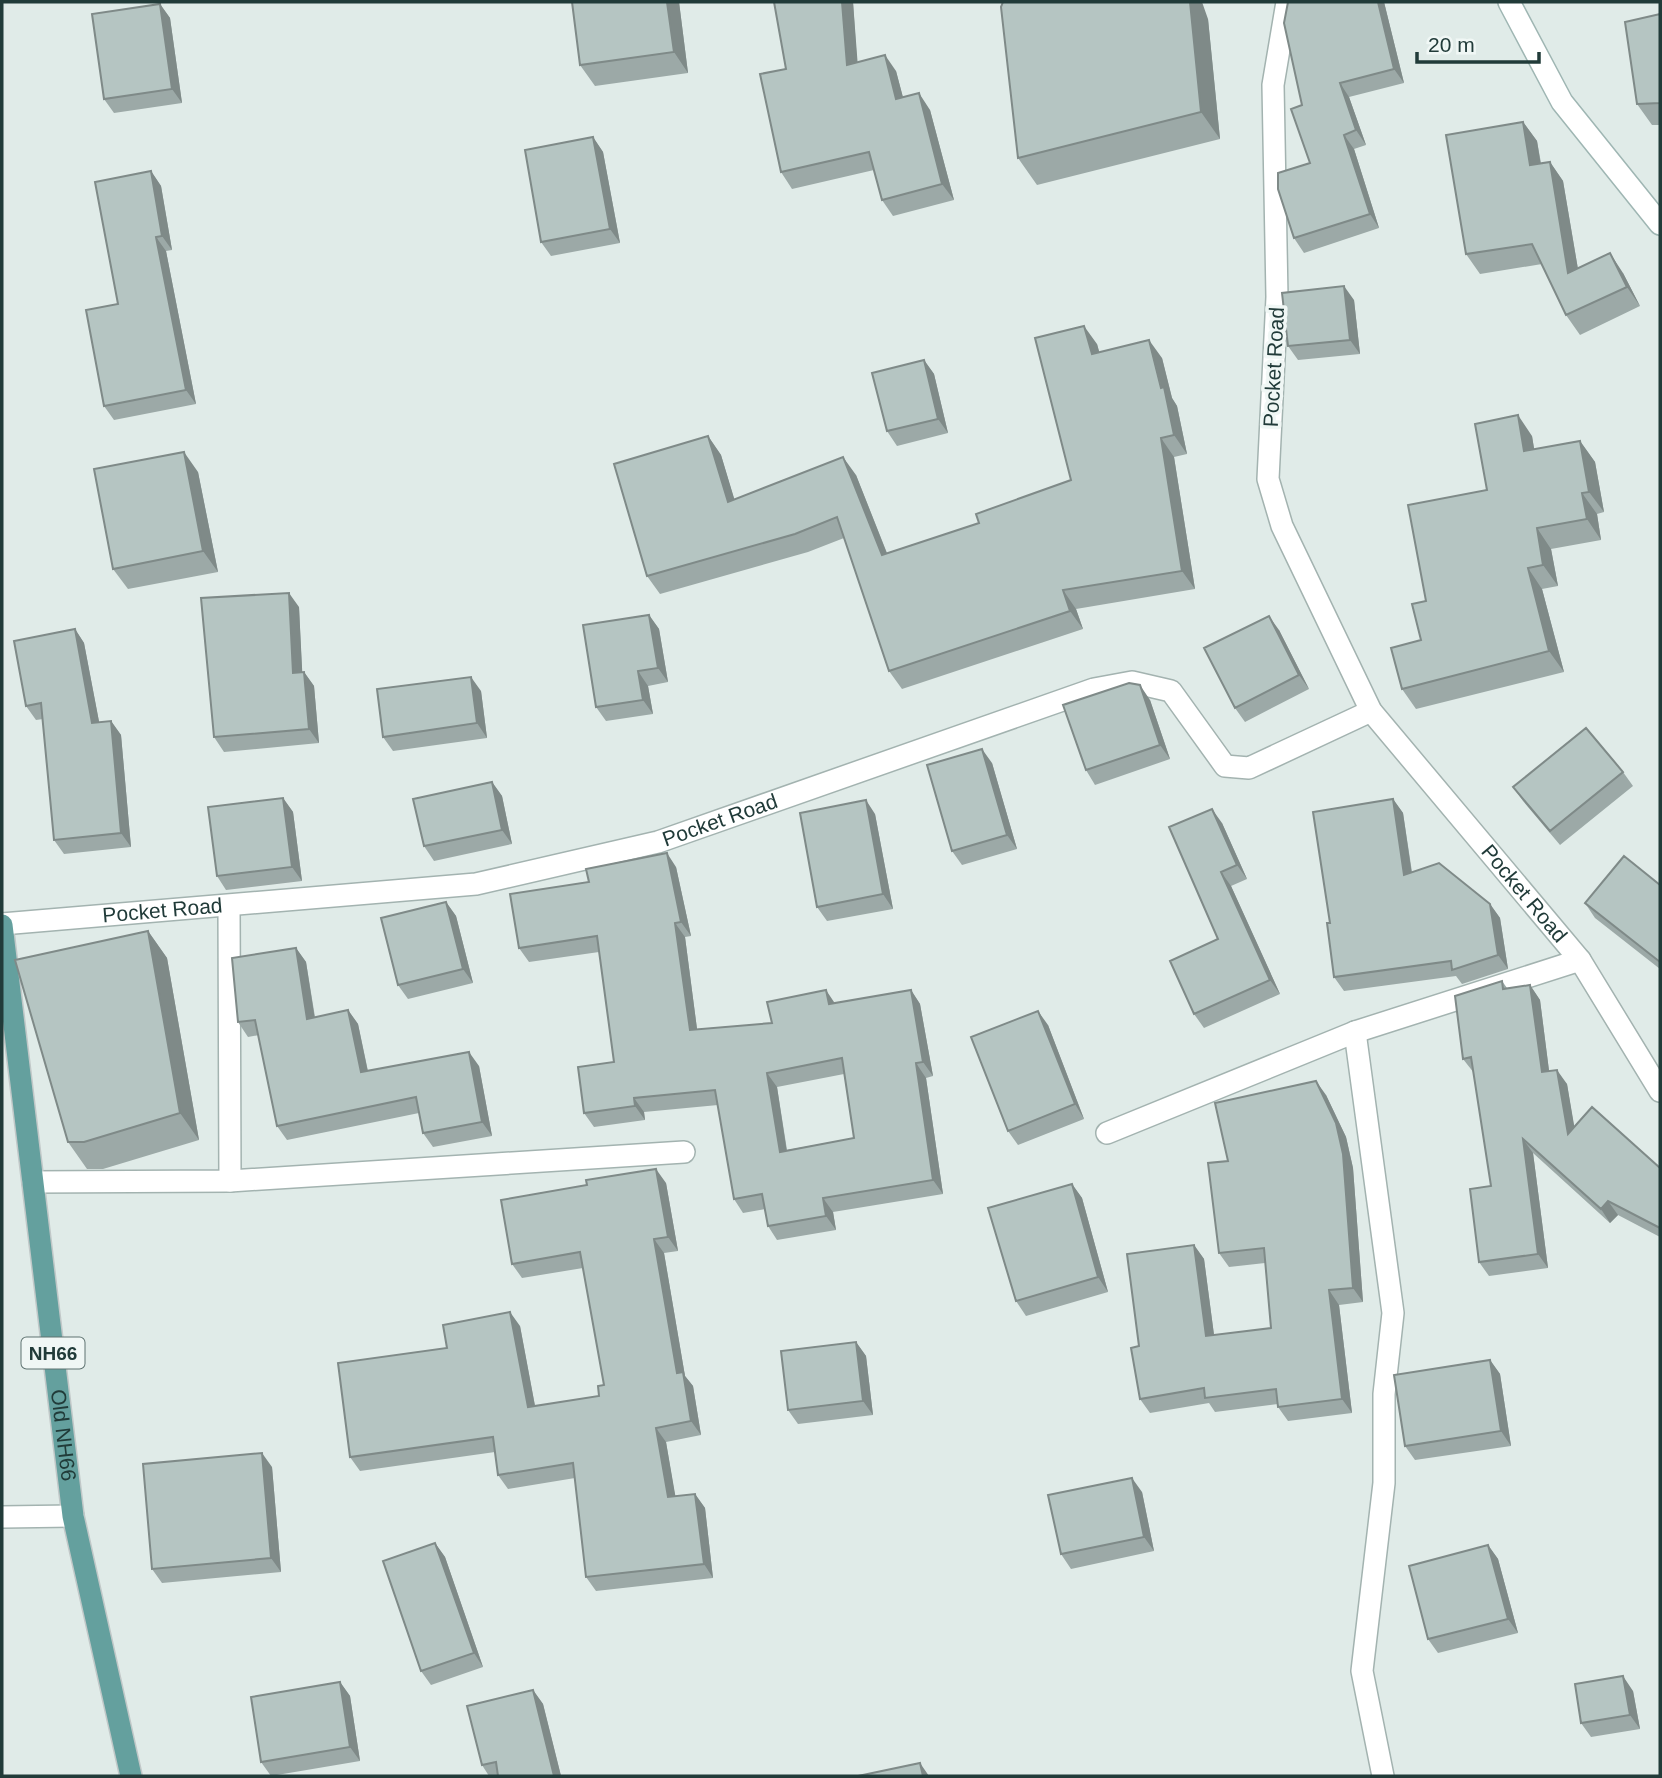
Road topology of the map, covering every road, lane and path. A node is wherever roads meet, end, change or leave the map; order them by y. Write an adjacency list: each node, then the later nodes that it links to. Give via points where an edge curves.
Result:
1 (1287, 2): 4 (street, Pocket Road, via 1273,85 1277,297 1268,479 1282,526)
2 (1509, 2): 3 (street, via 1562,102)
3 (1660, 224)
4 (1371, 710): 5 (street, Pocket Road, via 1249,768 1224,766 1171,691 1132,682 1094,689 658,842 476,884); 7 (street, Pocket Road)
5 (229, 906): 6 (street, Pocket Road); 12 (street)
6 (2, 925): 13 (main road, Old NH66 / NH66)
7 (1580, 960): 8 (street); 9 (street, Pocket Road)
8 (1355, 1032): 10 (street); 17 (street, via 1393,1313 1384,1394 1384,1483 1362,1671)
9 (1660, 1091)
10 (1107, 1133)
11 (684, 1152): 12 (street)
12 (230, 1181): 13 (street)
13 (33, 1182): 14 (main road, Old NH66 / NH66)
14 (73, 1516): 15 (street); 16 (main road, Old NH66 / NH66)
15 (2, 1517)
16 (131, 1776)
17 (1383, 1776)

